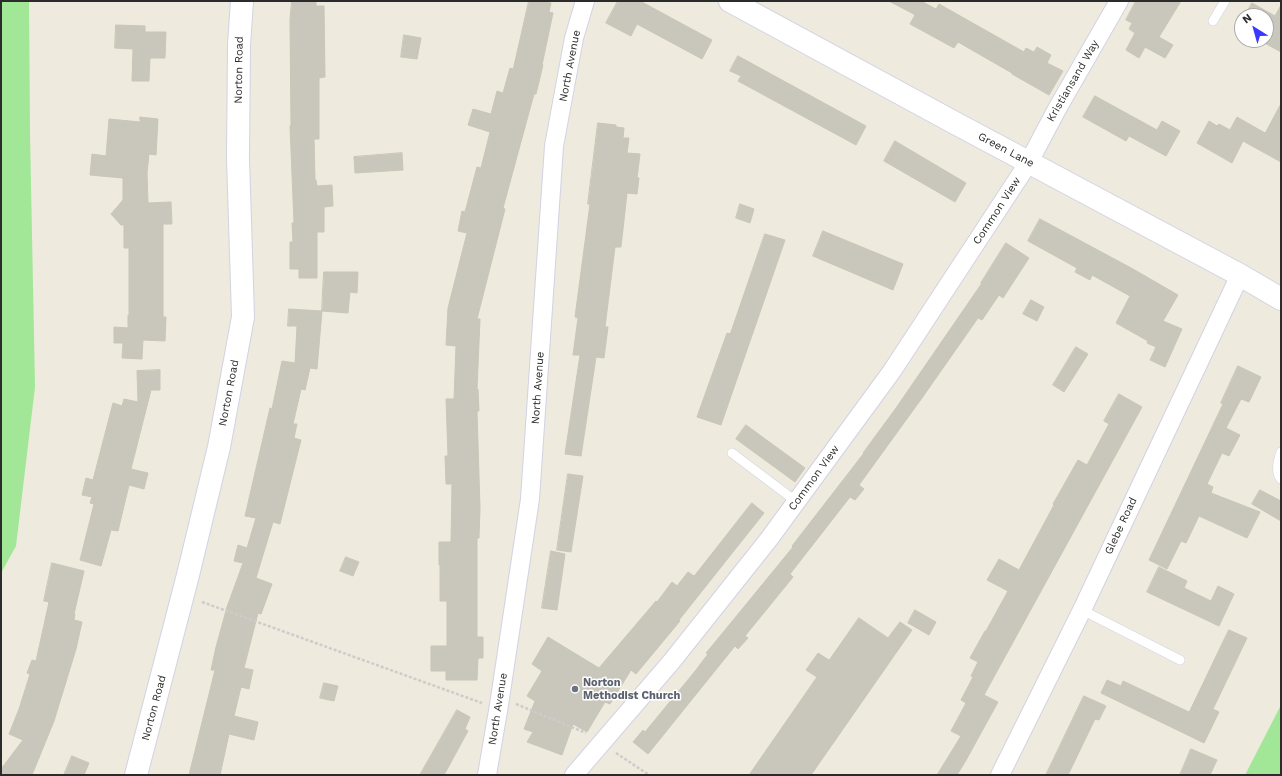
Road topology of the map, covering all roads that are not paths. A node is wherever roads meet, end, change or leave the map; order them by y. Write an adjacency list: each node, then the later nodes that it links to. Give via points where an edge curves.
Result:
1 (242, 1): 16 (street, Norton Road, via 238,159 243,317 219,447)
2 (585, 1): 17 (street, North Avenue, via 574,38 554,146 530,499 500,705)
3 (730, 1): 7 (street, Green Lane)
4 (1119, 1): 7 (street, Kristiansand Way, via 1056,109)
5 (1225, 1): 6 (lane)
6 (1213, 20)
7 (1029, 162): 8 (street, Green Lane); 13 (street, Common View, via 892,371)
8 (1240, 275): 9 (street, Green Lane); 14 (street, Glebe Road)
9 (1281, 299)
10 (1281, 452): 12 (lane, via 1278,469)
11 (732, 453): 13 (lane)
12 (1281, 479)
13 (797, 502): 18 (street, Common View, via 672,661)
14 (1082, 610): 15 (lane); 19 (street, Glebe Road)
15 (1180, 660)
16 (136, 775)
17 (487, 775)
18 (574, 775)
19 (1000, 775)

